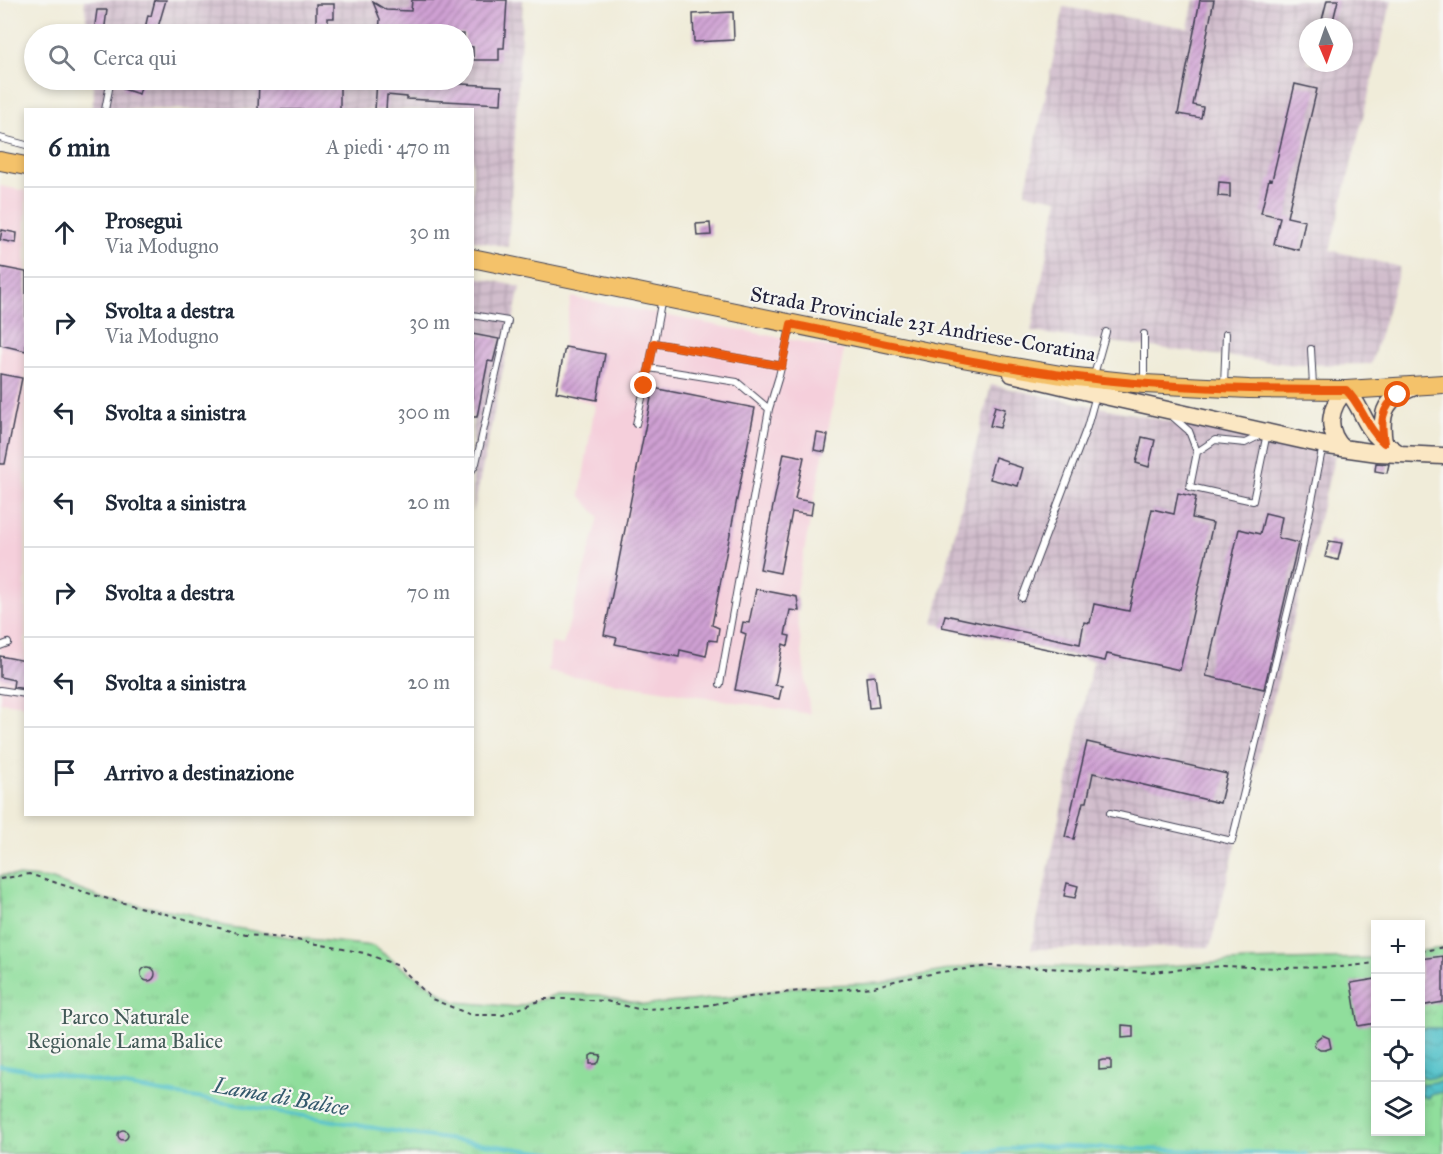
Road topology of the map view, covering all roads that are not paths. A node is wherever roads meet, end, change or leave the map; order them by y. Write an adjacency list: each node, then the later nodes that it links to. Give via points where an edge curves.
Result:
1 (109, 90): 2 (lane)
2 (105, 108)
3 (0, 138): 4 (lane)
4 (24, 144)
5 (0, 161): 6 (main road)
6 (24, 166)
7 (474, 258): 8 (main road, Strada Provinciale 231 Andriese-Coratina)
8 (662, 297): 10 (main road, Strada Provinciale 231 Andriese-Coratina); 14 (lane)
9 (474, 315): 35 (lane, via 508,321)
10 (791, 324): 16 (lane); 21 (main road, Strada Provinciale 231 Andriese-Coratina, via 1035,371)
11 (1106, 332): 21 (lane)
12 (1144, 334): 18 (lane)
13 (1227, 334): 22 (lane)
14 (654, 343): 16 (lane); 17 (lane)
15 (1311, 349): 23 (lane)
16 (782, 366): 25 (lane)
17 (649, 368): 25 (lane, via 737,382); 27 (lane)
18 (1144, 384): 21 (main road, Strada Provinciale 231 Andriese-Coratina); 22 (main road, Strada Provinciale 231 Andriese-Coratina)
19 (1443, 384): 20 (main road, Strada Provinciale 231 Andriese-Coratina)
20 (1421, 385): 24 (main road, Strada Provinciale 231 Andriese-Coratina); 29 (street, via 1398,395 1386,407 1382,421)
21 (1095, 387): 26 (street); 36 (lane, via 1087,427)
22 (1224, 388): 23 (main road, Strada Provinciale 231 Andriese-Coratina)
23 (1313, 390): 24 (main road, Strada Provinciale 231 Andriese-Coratina)
24 (1346, 390): 29 (street, via 1370,429); 31 (street, via 1330,419)
25 (769, 409): 37 (lane)
26 (1166, 410): 28 (street); 32 (lane, via 1189,431)
27 (636, 424)
28 (1267, 432): 30 (street); 32 (lane, via 1245,443 1215,440); 32 (lane, via 1253,501 1190,487)
29 (1384, 443): 33 (street)
30 (1323, 445): 31 (street); 40 (lane, via 1300,561 1232,841)
31 (1343, 448): 33 (street)
32 (1197, 452)
33 (1401, 454): 34 (street)
34 (1443, 456)
35 (474, 466)
36 (1022, 598)
37 (720, 684)
38 (0, 690): 39 (lane)
39 (24, 694)
40 (1110, 813)

